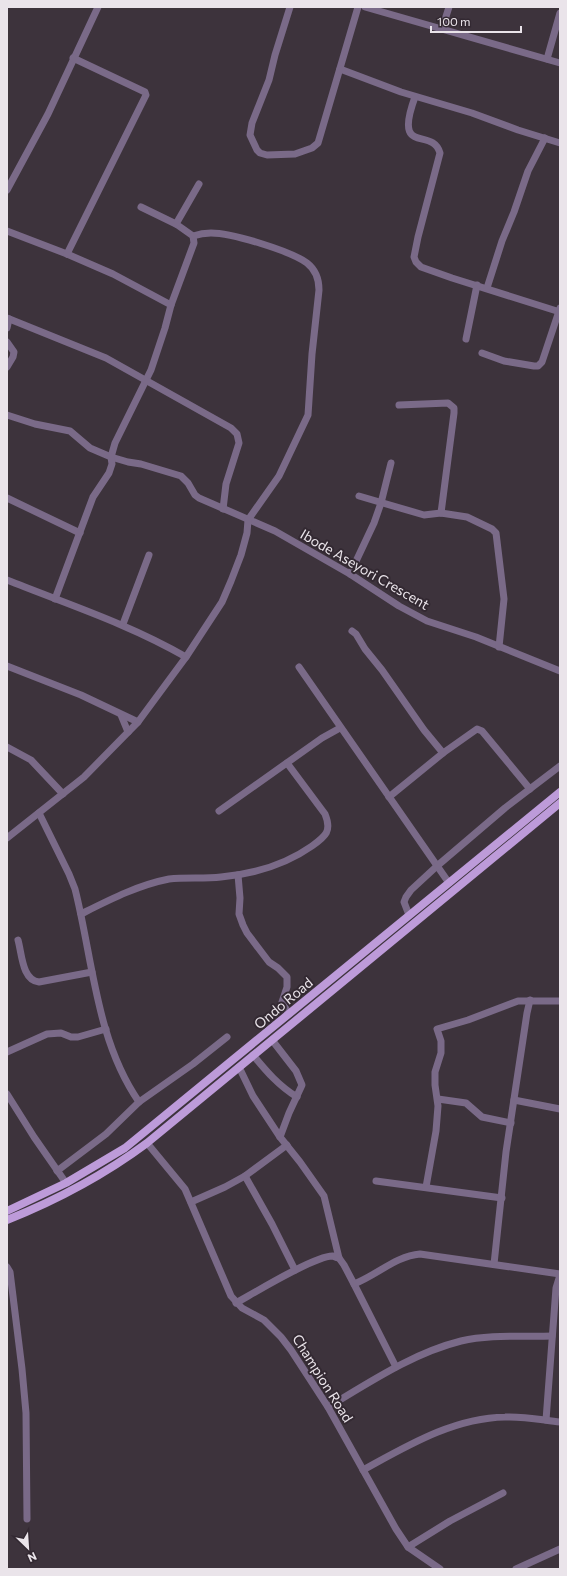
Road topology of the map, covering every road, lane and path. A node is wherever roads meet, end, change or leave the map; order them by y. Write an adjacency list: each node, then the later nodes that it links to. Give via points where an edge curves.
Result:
1 (98, 7): 8 (street)
2 (290, 7): 11 (street, via 269,80 250,130 255,147 260,153 295,154 316,146)
3 (358, 7): 11 (street)
4 (365, 7): 7 (street)
5 (450, 7): 7 (street)
6 (560, 13): 9 (street)
7 (442, 29): 9 (street)
8 (73, 58): 16 (street, via 48,114); 21 (street, via 146,94)
9 (547, 59): 10 (street)
10 (560, 63)
11 (340, 69): 12 (street)
12 (414, 97): 13 (street, via 472,113); 22 (street, via 408,118 410,132 413,137 434,144 440,153 414,257 421,266)
13 (545, 138): 14 (street); 23 (street, via 528,171)
14 (560, 143)
15 (199, 184): 18 (street)
16 (7, 190)
17 (141, 208): 18 (street)
18 (176, 224): 20 (street)
19 (7, 231): 21 (street)
20 (193, 236): 24 (street, via 194,244); 42 (street, via 210,232 220,233 294,255 308,264 319,280 308,415 279,476)
21 (66, 254): 24 (street, via 113,274)
22 (477, 285): 23 (street); 28 (street)
23 (487, 288): 25 (street)
24 (171, 305): 32 (street)
25 (559, 310): 30 (street, via 542,362 538,366 504,361)
26 (8, 319): 27 (street); 32 (street, via 106,358)
27 (7, 328)
28 (466, 339)
29 (7, 342): 31 (street, via 14,352)
30 (482, 353)
31 (7, 367)
32 (146, 381): 35 (street, via 115,443); 40 (street, via 231,428 237,434 239,443 226,484)
33 (399, 405): 41 (street, via 448,403 454,408)
34 (7, 415): 35 (street, Ibode Aseyori Crescent, via 70,431 90,448)
35 (112, 457): 40 (street, Ibode Aseyori Crescent, via 181,476 195,495); 43 (street, via 109,473 93,497)
36 (391, 463): 39 (street)
37 (359, 496): 39 (street)
38 (7, 498): 43 (street)
39 (381, 503): 41 (street, via 424,515); 45 (street)
40 (223, 509): 42 (street, Ibode Aseyori Crescent)
41 (441, 513): 50 (street, via 466,517 492,528 496,533 504,603)
42 (248, 520): 45 (street, Ibode Aseyori Crescent, via 275,531); 51 (street, via 241,555 225,595)
43 (80, 533): 47 (street)
44 (149, 555): 48 (street)
45 (350, 574): 50 (street, Ibode Aseyori Crescent, via 416,616)
46 (7, 580): 47 (street)
47 (56, 599): 48 (street)
48 (123, 624): 51 (street)
49 (352, 631): 60 (street)
50 (499, 647): 54 (street, Ibode Aseyori Crescent)
51 (186, 657): 56 (street)
52 (7, 666): 55 (street, via 81,695)
53 (299, 668): 57 (street)
54 (560, 672)
55 (121, 715): 56 (street); 58 (street)
56 (138, 722): 58 (street)
57 (340, 728): 61 (street); 66 (street)
58 (128, 732): 65 (street, via 84,777)
59 (7, 747): 65 (street, via 30,760)
60 (443, 753): 63 (street, via 480,729); 66 (street)
61 (287, 763): 68 (street); 73 (street, via 325,814 328,829 325,835 297,857)
62 (560, 766): 63 (street)
63 (530, 789): 72 (street)
64 (560, 792): 74 (main road, Ondo Road)
65 (63, 794): 69 (street)
66 (389, 797): 72 (street)
67 (560, 803): 80 (main road, Ondo Road)
68 (219, 811)
69 (39, 812): 70 (street); 75 (street, via 69,874)
70 (10, 832): 71 (street)
71 (7, 838)
72 (437, 866): 74 (street); 76 (street, via 406,897 404,906)
73 (238, 875): 75 (street, via 170,879 127,892); 83 (street, via 238,914 247,933 269,962 287,977 282,1002)
74 (449, 883): 76 (main road, Ondo Road)
75 (81, 914): 79 (street)
76 (409, 915): 78 (main road, Ondo Road)
77 (18, 940): 79 (street, via 25,968 29,978 34,981)
78 (346, 967): 80 (main road); 83 (main road, Ondo Road)
79 (92, 972): 84 (street)
80 (352, 974): 86 (main road, Ondo Road)
81 (530, 1000): 82 (street); 92 (street, via 518,1001 437,1029 441,1041 441,1053 435,1072); 93 (street)
82 (560, 1001)
83 (289, 1014): 103 (main road, Ondo Road, via 125,1148)
84 (106, 1029): 87 (street, via 78,1037 61,1033 47,1034); 94 (street, via 116,1060)
85 (227, 1037): 94 (street)
86 (272, 1040): 88 (main road, Ondo Road); 91 (street, via 301,1080)
87 (7, 1052)
88 (253, 1055): 89 (main road, Ondo Road); 91 (street, via 284,1089)
89 (239, 1067): 97 (street, via 253,1096); 98 (main road, Ondo Road)
90 (7, 1094): 100 (street)
91 (297, 1097): 97 (street)
92 (438, 1099): 96 (street, via 466,1103 482,1117); 104 (street, via 436,1131)
93 (514, 1100): 95 (street); 96 (street)
94 (139, 1102): 100 (street, via 106,1134)
95 (560, 1109)
96 (511, 1124): 105 (street)
97 (280, 1137): 99 (street)
98 (147, 1143): 106 (street, Champion Road, via 177,1178); 108 (main road, Ondo Road, via 109,1170 37,1208)
99 (287, 1145): 101 (street); 109 (street, via 324,1196)
100 (57, 1171): 103 (street)
101 (245, 1176): 106 (street); 112 (street)
102 (376, 1182): 104 (street)
103 (66, 1183): 107 (main road, Ondo Road)
104 (426, 1187): 105 (street)
105 (502, 1198): 110 (street)
106 (191, 1202): 115 (street, Champion Road)
107 (7, 1211)
108 (7, 1220)
109 (338, 1258): 112 (street, via 324,1258); 114 (street)
110 (494, 1264): 113 (street); 114 (street, via 412,1255)
111 (7, 1267): 123 (street, via 10,1272 26,1413)
112 (295, 1270): 115 (street)
113 (560, 1275): 116 (street, via 556,1288)
114 (354, 1284): 117 (street)
115 (236, 1303): 118 (street, Champion Road, via 264,1320 281,1336)
116 (552, 1336): 117 (street, via 462,1341); 119 (street)
117 (396, 1367): 118 (street)
118 (328, 1407): 121 (street, Champion Road)
119 (546, 1420): 120 (street); 121 (street, via 504,1417 460,1424 408,1445)
120 (560, 1422)
121 (363, 1470): 124 (street, Champion Road)
122 (503, 1494): 124 (street, via 450,1521)
123 (27, 1519)
124 (408, 1547): 126 (street, Champion Road)
125 (560, 1549): 127 (street)
126 (440, 1569)
127 (516, 1569)

